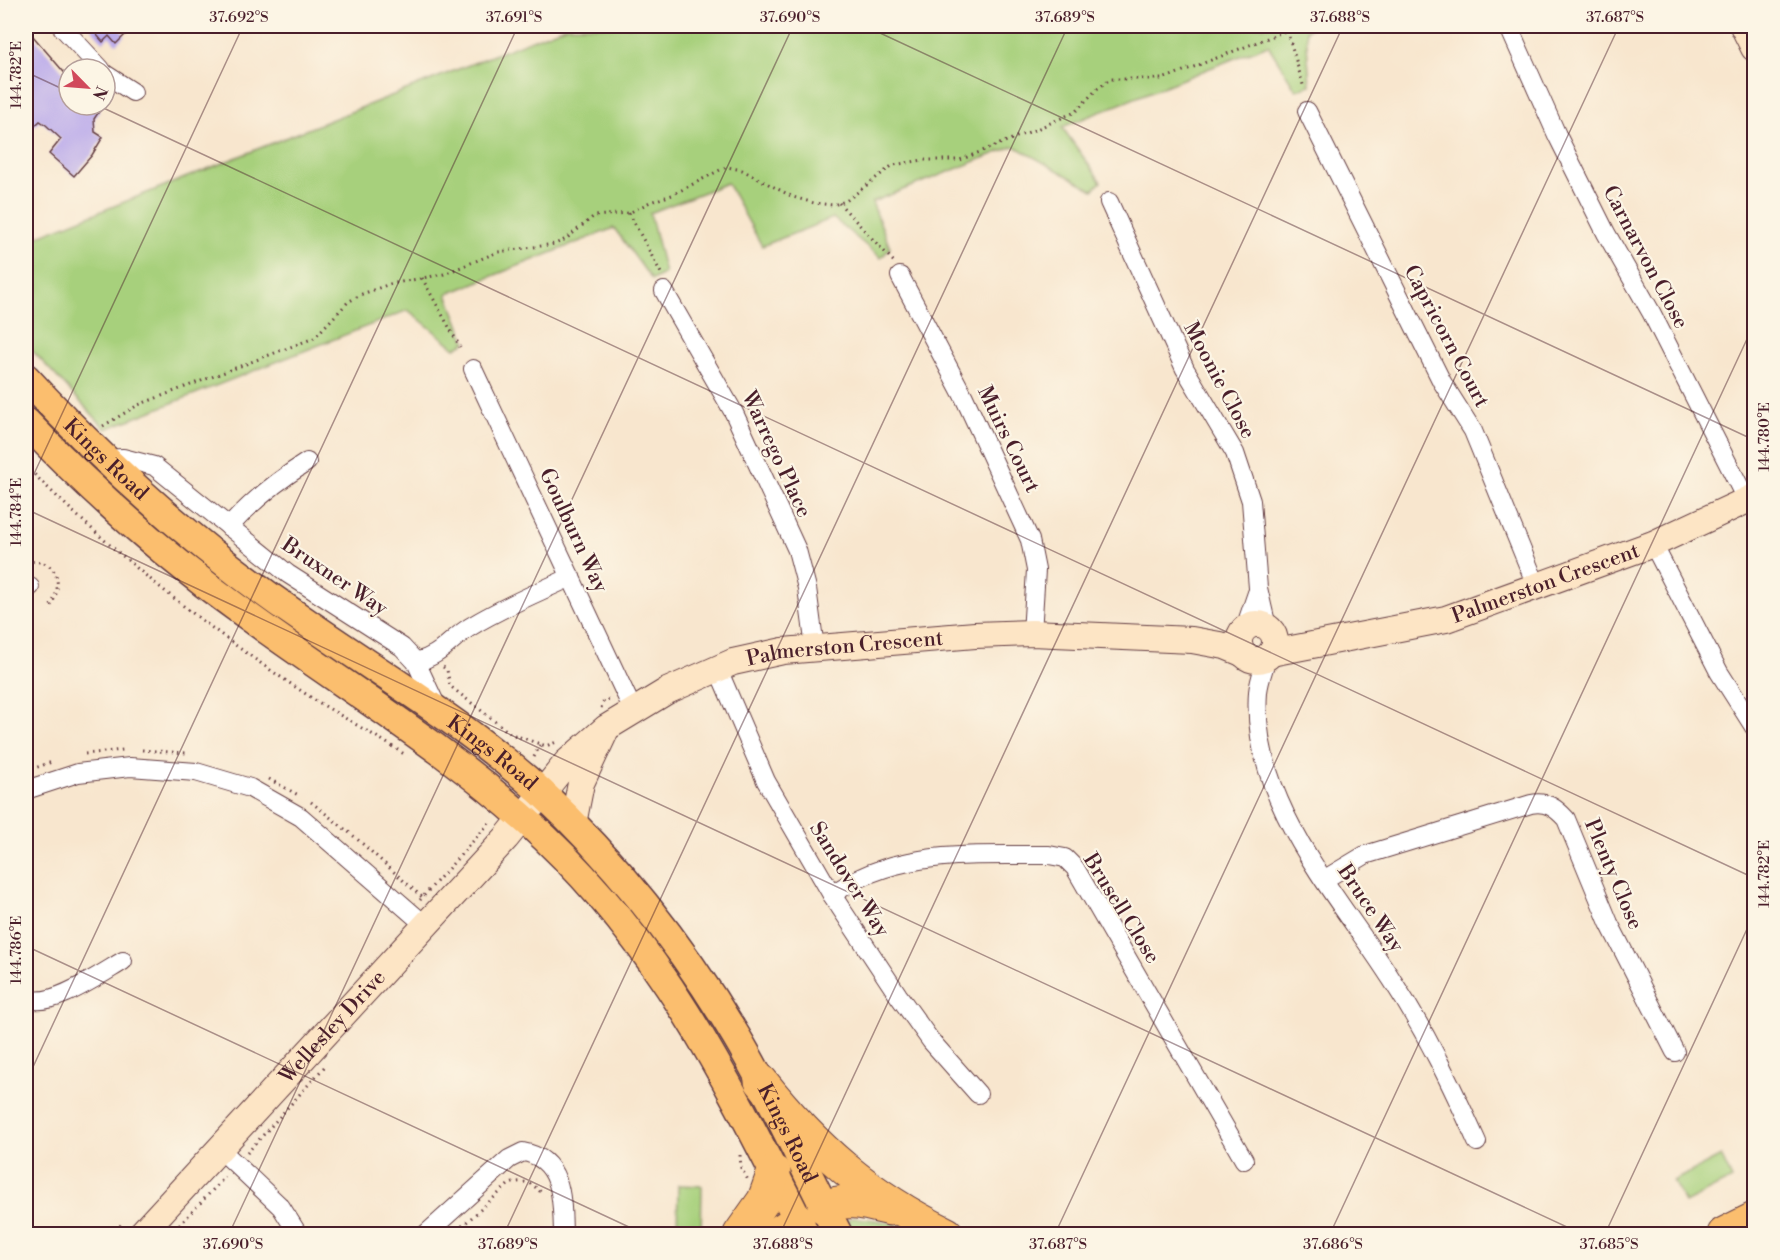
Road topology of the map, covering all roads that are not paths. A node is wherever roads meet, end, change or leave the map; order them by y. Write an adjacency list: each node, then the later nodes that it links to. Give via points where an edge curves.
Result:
1 (61, 26): 5 (street)
2 (1743, 26): 4 (street)
3 (1511, 32): 18 (street, Carnarvon Close, via 1562,145)
4 (1755, 48)
5 (89, 57)
6 (117, 82): 7 (street)
7 (133, 92)
8 (1307, 111): 22 (street, Capricorn Court, via 1442,382 1473,431)
9 (1109, 202): 24 (street, Moonie Close, via 1185,369 1235,453 1251,501 1258,588 1253,610)
10 (900, 276): 23 (street, Muirs Court, via 964,398 1030,540 1036,570)
11 (664, 291): 25 (street, Warrego Place, via 734,413 797,550)
12 (473, 369): 21 (street, Goulburn Way)
13 (26, 378): 15 (main road, Kings Road)
14 (26, 422): 17 (main road, Kings Road)
15 (104, 459): 17 (main road); 19 (street, Bruxner Way, via 123,458 154,466); 29 (main road, Kings Road, via 251,583)
16 (307, 462): 19 (street, via 268,488)
17 (82, 478): 35 (main road, Kings Road, via 241,612 477,778)
18 (1751, 499): 20 (street, Palmerston Crescent)
19 (229, 527): 26 (street, Bruxner Way, via 288,574)
20 (1653, 544): 22 (street, Palmerston Crescent); 31 (street, via 1719,672)
21 (571, 577): 26 (street, via 480,621); 28 (street, Goulburn Way)
22 (1537, 587): 24 (street, Palmerston Crescent, via 1446,619 1372,635 1328,641 1284,636)
23 (1032, 633): 24 (street, Palmerston Crescent); 25 (street, Palmerston Crescent)
24 (1256, 642): 36 (street, Bruce Way, via 1257,727 1270,773 1288,825)
25 (815, 648): 27 (street, Palmerston Crescent, via 767,654)
26 (424, 660): 29 (street, Bruxner Way)
27 (717, 667): 28 (street, Palmerston Crescent); 37 (street, Sandover Way, via 766,781)
28 (629, 702): 30 (street, Palmerston Crescent)
29 (441, 713): 32 (main road, Kings Road)
30 (599, 722): 32 (street, Palmerston Crescent); 34 (street)
31 (1755, 727)
32 (547, 785): 34 (main road, Kings Road); 35 (street, Palmerston Crescent)
33 (26, 790): 38 (street, via 78,773 130,767 196,772 250,788 301,817)
34 (573, 824): 42 (main road, Kings Road, via 677,946)
35 (516, 825): 38 (street, Wellesley Drive); 47 (main road, Kings Road, via 586,880 657,966 706,1041)
36 (1325, 879): 41 (street, Plenty Close, via 1365,855 1531,804 1555,807 1566,819 1609,923); 44 (street, Bruce Way, via 1431,1043)
37 (832, 895): 43 (street, Sandover Way, via 898,995); 46 (street, Brusell Close, via 883,868 933,858 1065,858 1075,868)
38 (425, 925): 45 (street, Wellesley Drive)
39 (123, 961): 40 (street, via 50,1001)
40 (26, 997)
41 (1675, 1052)
42 (761, 1081): 48 (highway, via 795,1123 832,1159); 50 (main road, Kings Road)
43 (978, 1094)
44 (1477, 1142)
45 (221, 1150): 51 (street, Wellesley Drive); 52 (street, via 281,1207)
46 (1244, 1160)
47 (769, 1186): 50 (main road, Kings Road); 55 (highway)
48 (904, 1213): 50 (highway, via 855,1200 834,1203); 56 (highway)
49 (1755, 1219): 57 (highway)
50 (808, 1226)
51 (141, 1234)
52 (298, 1234)
53 (426, 1234): 54 (street, via 509,1159 523,1152 538,1156 553,1170 562,1191)
54 (563, 1234)
55 (740, 1234)
56 (947, 1234)
57 (1724, 1234)

